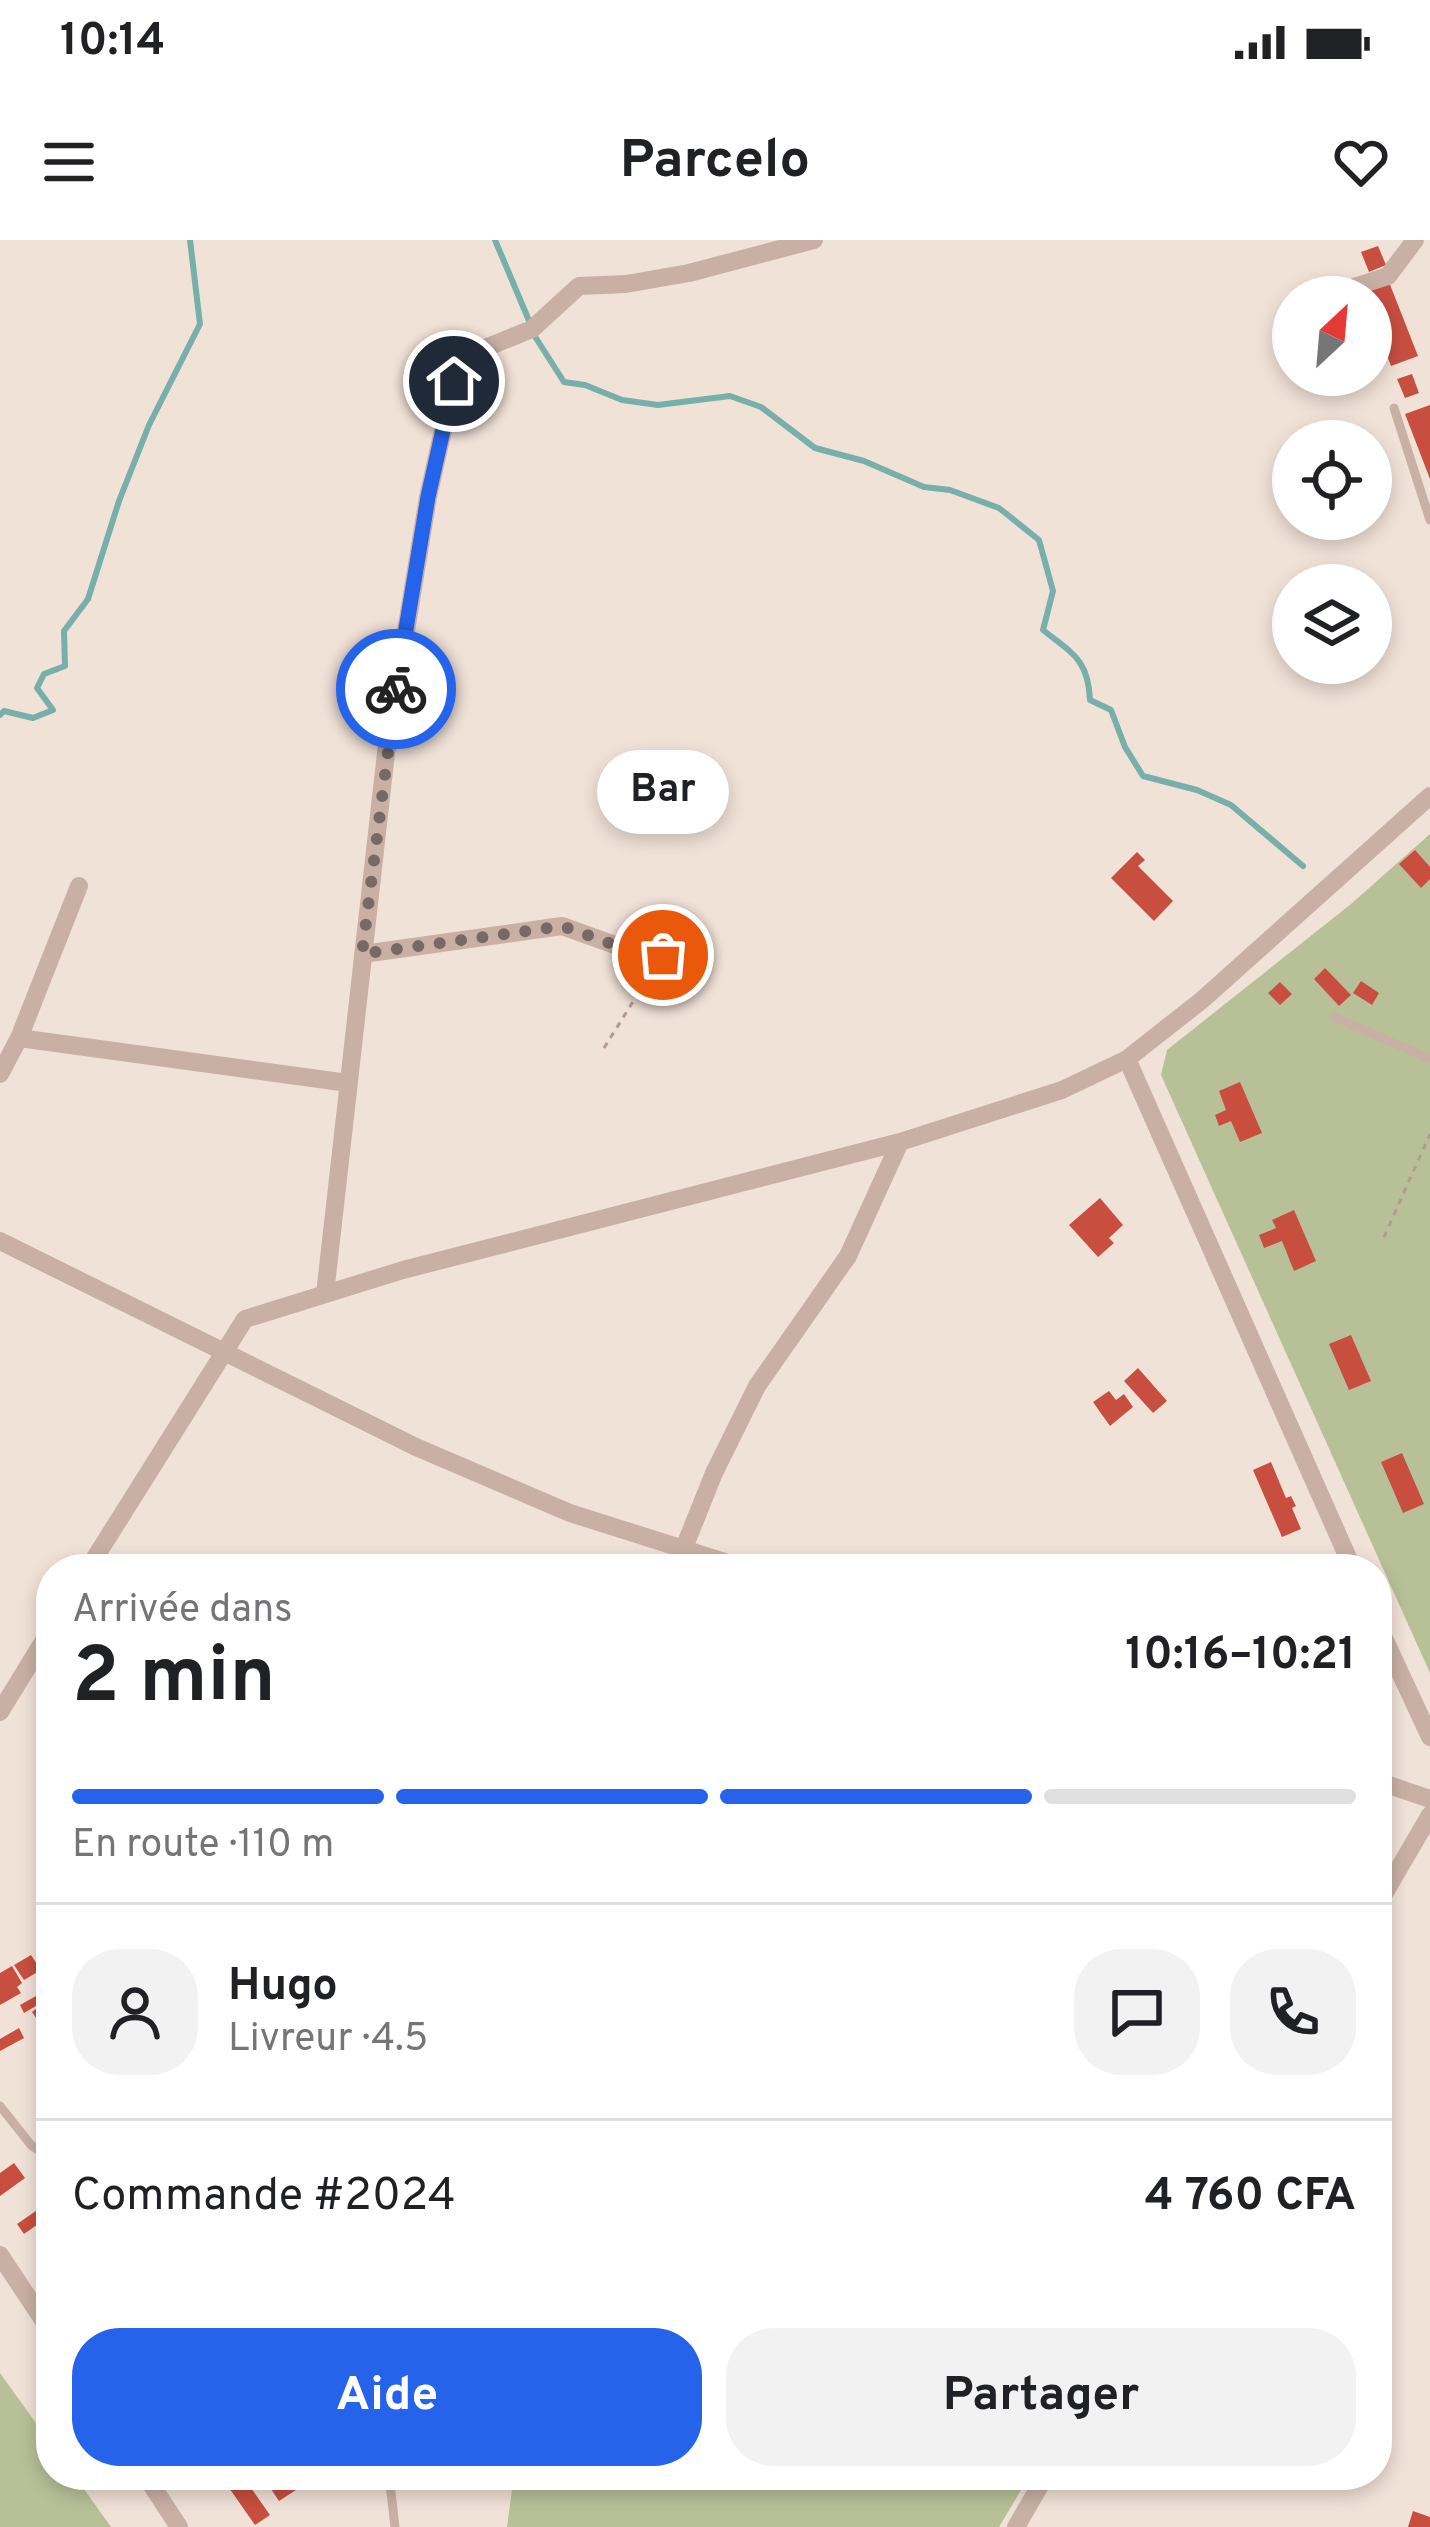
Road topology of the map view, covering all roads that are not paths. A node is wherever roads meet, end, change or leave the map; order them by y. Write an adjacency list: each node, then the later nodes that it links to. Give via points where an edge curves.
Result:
1 (814, 240): 8 (street, via 689,273 579,286 532,329 475,352 454,381 386,752)
2 (1415, 240): 3 (street)
3 (1388, 276)
4 (1394, 408): 5 (lane)
5 (1430, 520)
6 (1430, 796): 12 (street)
7 (79, 886): 11 (street)
8 (362, 954): 9 (street, via 562,926); 15 (street)
9 (663, 955)
10 (1334, 1017): 13 (lane)
11 (19, 1038): 14 (street); 15 (street)
12 (1127, 1059): 16 (street, via 1062,1090); 23 (street)
13 (1430, 1059)
14 (0, 1074)
15 (348, 1083): 18 (street)
16 (900, 1142): 18 (street); 20 (street, via 848,1256 757,1386)
17 (0, 1241): 19 (street)
18 (325, 1294): 19 (street, via 245,1318)
19 (223, 1349): 20 (street, via 570,1514); 21 (street)
20 (684, 1547): 22 (street)
21 (97, 1554)
22 (704, 1554)
23 (1346, 1554)
24 (36, 1653): 26 (street)
25 (1392, 1655): 27 (street)
26 (0, 1712)
27 (1430, 1737)
28 (1392, 1786): 29 (street)
29 (1430, 1799)
30 (1430, 1815): 31 (street)
31 (1392, 1880)
32 (0, 2106): 33 (lane)
33 (36, 2148)
34 (0, 2255): 35 (street)
35 (36, 2309)
36 (155, 2490): 39 (street)
37 (391, 2490): 40 (lane)
38 (1037, 2490): 41 (street)
39 (179, 2527)
40 (395, 2527)
41 (1016, 2527)

